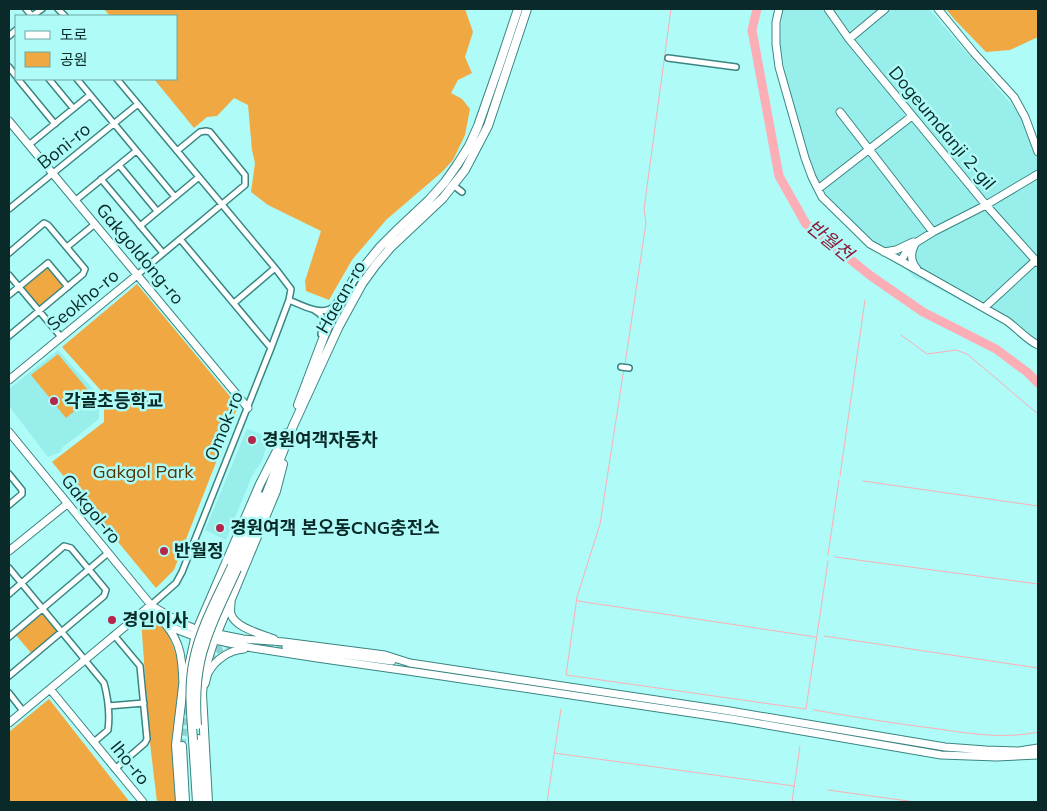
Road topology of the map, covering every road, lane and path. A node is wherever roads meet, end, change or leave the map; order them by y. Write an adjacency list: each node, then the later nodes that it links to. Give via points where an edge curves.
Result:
1 (518, 9): 56 (main road, Haean-ro, via 469,146 446,182 380,247)
2 (527, 9): 32 (main road, Haean-ro, via 488,126 465,170)
3 (779, 9): 33 (main road, via 776,44 779,67 805,158)
4 (828, 9): 7 (main road, Dogeumdanji 2-gil)
5 (885, 9): 7 (main road)
6 (938, 9): 26 (main road, via 1014,97)
7 (848, 39): 18 (main road, Dogeumdanji 2-gil)
8 (668, 58): 9 (street)
9 (736, 67)
10 (19, 80): 20 (street)
11 (50, 80): 16 (street)
12 (78, 80): 14 (street)
13 (118, 80): 15 (street)
14 (90, 95): 16 (street); 21 (street)
15 (138, 104): 21 (street, Boni-ro); 25 (street)
16 (73, 108): 20 (street)
17 (840, 112): 23 (main road)
18 (912, 116): 23 (main road); 38 (main road, Dogeumdanji 2-gil)
19 (9, 122): 22 (main road, Gakgoldong-ro)
20 (55, 124): 22 (street)
21 (113, 124): 24 (street); 28 (street, Boni-ro)
22 (30, 144): 28 (main road, Gakgoldong-ro)
23 (869, 150): 33 (main road); 43 (main road)
24 (136, 151): 27 (street); 35 (street)
25 (177, 151): 30 (street); 37 (street, via 200,132 210,132 245,175 245,185)
26 (1038, 152)
27 (119, 165): 31 (street); 40 (street)
28 (53, 173): 36 (main road, Gakgoldong-ro); 39 (street, Boni-ro)
29 (1038, 174): 38 (main road)
30 (199, 177): 35 (street); 37 (street)
31 (101, 179): 36 (street); 42 (street)
32 (453, 185): 34 (street); 74 (main road, Haean-ro, via 391,247 362,284)
33 (818, 189): 47 (main road, via 822,197 870,244)
34 (462, 192)
35 (175, 197): 40 (street)
36 (76, 200): 41 (main road, Gakgoldong-ro)
37 (222, 204): 44 (street, Seokho-ro); 52 (street)
38 (986, 205): 43 (main road); 51 (main road, Dogeumdanji 2-gil)
39 (9, 209)
40 (158, 211): 42 (street)
41 (95, 224): 46 (street); 55 (main road, Gakgoldong-ro)
42 (140, 226): 49 (street)
43 (933, 232): 45 (main road)
44 (180, 239): 49 (street, Seokho-ro); 61 (street)
45 (918, 241): 47 (main road); 50 (main road); 53 (main road, via 912,249 911,259)
46 (66, 247): 48 (street, via 44,224); 58 (street, via 85,269)
47 (884, 252): 50 (main road)
48 (9, 253)
49 (163, 253): 55 (street, Seokho-ro)
50 (901, 261): 53 (main road)
51 (1037, 262): 62 (main road)
52 (275, 268): 60 (street, via 291,289); 61 (street)
53 (919, 271): 62 (main road)
54 (9, 274): 57 (street)
55 (137, 274): 66 (main road, Seokho-ro); 73 (main road, Gakgoldong-ro)
56 (351, 284): 63 (street, via 329,310); 68 (main road, Haean-ro)
57 (19, 287): 58 (street, via 48,263); 59 (street); 64 (street)
58 (68, 287): 64 (street)
59 (9, 295)
60 (289, 300): 63 (street); 69 (street, Omok-ro)
61 (234, 303): 69 (street)
62 (984, 308): 67 (main road, via 1008,321)
63 (314, 310): 68 (street, via 324,321)
64 (39, 311): 65 (street); 66 (street)
65 (9, 336)
66 (61, 337): 72 (main road, Seokho-ro)
67 (1038, 345)
68 (321, 346): 74 (main road, Haean-ro)
69 (271, 348): 73 (street, Omok-ro)
70 (621, 367): 71 (street)
71 (629, 368)
72 (9, 380)
73 (248, 408): 86 (street, Omok-ro, via 182,572 176,583)
74 (291, 426): 85 (main road, via 276,491); 88 (main road, via 260,484); 108 (main road, Haean-ro, bridge, via 235,567 199,640 191,682)
75 (9, 432): 77 (main road, Gakgol-ro)
76 (9, 474): 78 (street, via 22,494)
77 (67, 504): 79 (main road); 80 (main road, Gakgol-ro)
78 (9, 505)
79 (9, 551)
80 (108, 553): 82 (street); 86 (main road, Gakgol-ro)
81 (9, 568): 83 (street, Iho-ro)
82 (88, 569): 83 (street, via 71,548 64,546); 87 (street); 91 (street, via 106,590 104,596)
83 (21, 583): 84 (street); 87 (street, Iho-ro)
84 (9, 594)
85 (231, 598): 89 (main road); 96 (main road, via 230,613 235,622)
86 (150, 605): 90 (main road, Gakgol-ro); 92 (main road, Gakgol-ro); 93 (main road, Omok-ro)
87 (42, 609): 91 (street, Iho-ro); 95 (street)
88 (205, 613): 89 (main road, via 204,623 208,628); 92 (main road)
89 (222, 621): 94 (main road)
90 (164, 623): 92 (main road, Gakgol-ro); 100 (main road, via 182,657)
91 (62, 632): 98 (street, Iho-ro); 99 (street)
92 (196, 634): 94 (main road); 100 (main road)
93 (114, 635): 98 (main road, Omok-ro); 104 (street, via 140,666)
94 (215, 636): 96 (main road); 97 (main road); 103 (main road, via 204,671)
95 (9, 637)
96 (285, 645): 111 (main road, via 385,655 410,663 945,747)
97 (253, 648): 103 (main road, via 234,650 215,664 208,673); 112 (main road, via 732,719 941,755)
98 (84, 660): 101 (main road, Omok-ro); 105 (street, Iho-ro, via 104,683)
99 (9, 676)
100 (183, 686): 115 (main road, via 176,745)
101 (50, 689): 106 (main road, Omok-ro); 109 (main road, Iho-ro)
102 (9, 693): 106 (street)
103 (202, 694): 119 (main road)
104 (144, 703): 105 (street); 113 (street, via 145,743)
105 (108, 706): 109 (street, Iho-ro, via 108,730)
106 (23, 711): 107 (main road, Omok-ro)
107 (9, 723)
108 (195, 740): 117 (main road); 118 (main road)
109 (94, 742): 113 (main road, Iho-ro)
110 (182, 746): 116 (main road)
111 (1038, 748)
112 (1038, 756)
113 (115, 769): 114 (main road, Iho-ro)
114 (143, 802)
115 (180, 802)
116 (185, 802)
117 (197, 802)
118 (203, 802)
119 (208, 802)

